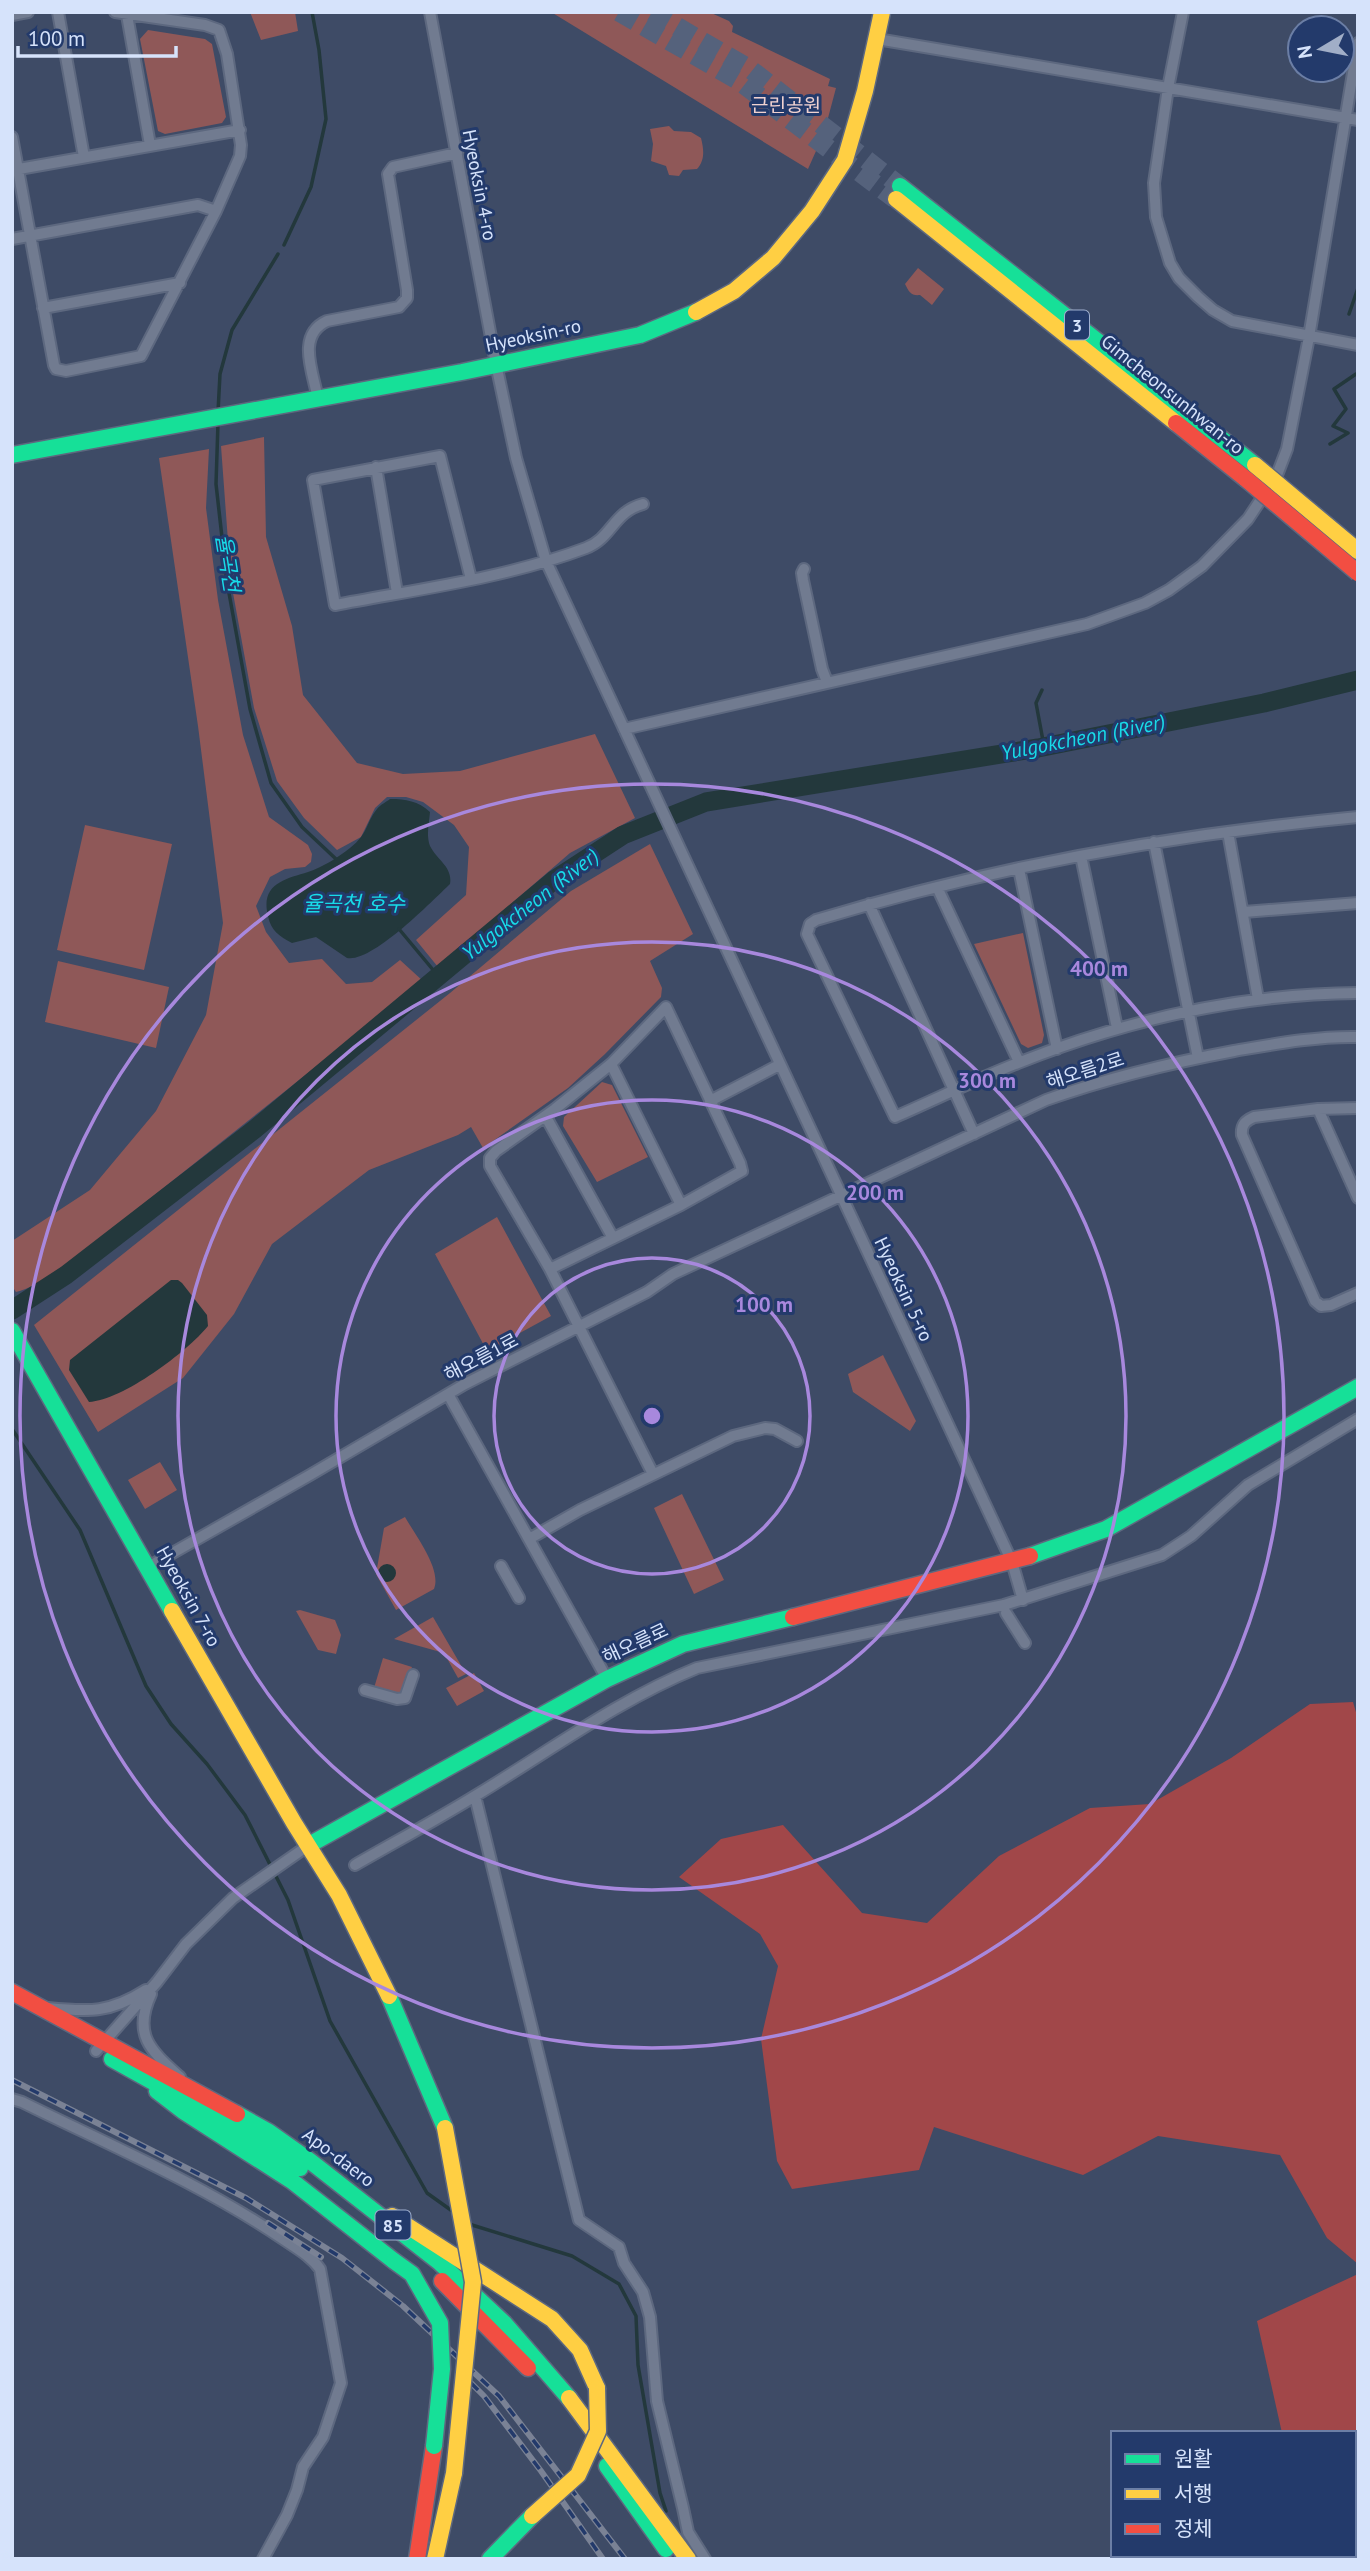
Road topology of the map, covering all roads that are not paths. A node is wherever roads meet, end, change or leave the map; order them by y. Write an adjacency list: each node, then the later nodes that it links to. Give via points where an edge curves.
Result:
1 (28, 12): 7 (street)
2 (58, 12): 18 (street)
3 (115, 12): 8 (street)
4 (430, 12): 17 (street, Hyeoksin 4-ro)
5 (882, 12): 9 (main road, Hyeoksin-ro)
6 (1183, 12): 11 (street)
7 (12, 15)
8 (127, 15): 14 (street, via 219,30); 16 (street)
9 (877, 39): 11 (street); 28 (main road, Hyeoksin-ro, via 845,160 812,211 734,291 689,316 640,335)
10 (1358, 43): 12 (street)
11 (1168, 88): 12 (street); 26 (street, via 1154,183 1156,217 1170,263 1198,297 1232,321)
12 (1345, 118): 13 (street); 26 (street)
13 (1358, 120)
14 (240, 130): 16 (street); 21 (street, via 240,156)
15 (12, 137): 19 (street)
16 (150, 145): 18 (street)
17 (457, 153): 28 (street, Hyeoksin 4-ro); 29 (street, via 393,167 388,174 407,299 399,307 316,326 309,348)
18 (85, 157): 19 (street)
19 (19, 169): 22 (street)
20 (897, 192): 32 (main road, Gimcheonsunhwan-ro / 3)
21 (216, 211): 22 (street, via 198,205); 24 (street)
22 (30, 236): 23 (street); 25 (street)
23 (12, 239)
24 (180, 283): 25 (street); 25 (street, via 141,356 71,371 60,371 54,365)
25 (43, 308)
26 (1309, 337): 27 (street); 40 (street, via 1287,449 1277,475 1248,519 1202,566 1170,590 1087,624)
27 (1358, 345)
28 (496, 364): 29 (main road, Hyeoksin-ro); 35 (street, Hyeoksin 4-ro)
29 (318, 399): 30 (main road, Hyeoksin-ro)
30 (12, 455)
31 (376, 467): 38 (street, via 440,456); 39 (street); 39 (street, via 313,480 335,605)
32 (1250, 472): 34 (main road, Gimcheonsunhwan-ro / 3, bridge); 37 (main road, Gimcheonsunhwan-ro / 3, bridge)
33 (643, 504): 35 (street, via 625,511 598,542)
34 (1358, 551)
35 (545, 561): 38 (street); 41 (street, Hyeoksin 5-ro)
36 (804, 569): 40 (street)
37 (1358, 573)
38 (471, 579): 39 (street)
39 (397, 593)
40 (827, 682): 41 (street)
41 (624, 729): 60 (street, Hyeoksin 5-ro)
42 (1358, 817): 43 (street)
43 (1228, 832): 44 (street); 50 (street)
44 (1154, 842): 45 (street); 53 (street)
45 (1082, 856): 46 (street); 54 (street)
46 (1019, 869): 47 (street); 56 (street)
47 (937, 887): 49 (street); 58 (street)
48 (1358, 903): 50 (street)
49 (869, 904): 61 (street); 61 (street, via 816,920 807,933 895,1117)
50 (1244, 912): 52 (street)
51 (1358, 993): 52 (street)
52 (1258, 999): 53 (street)
53 (1189, 1012): 54 (street); 57 (street)
54 (1117, 1028): 56 (street)
55 (1358, 1037): 57 (street, 해오름2로, via 1270,1045)
56 (1057, 1049): 58 (street)
57 (1198, 1058): 66 (street, 해오름2로, via 1084,1086)
58 (1019, 1062): 61 (street)
59 (611, 1064): 62 (street, via 666,1007); 65 (street); 69 (street)
60 (779, 1065): 62 (street); 67 (street, Hyeoksin 5-ro)
61 (955, 1091): 66 (street)
62 (710, 1101): 69 (street, via 742,1171)
63 (1358, 1108): 64 (street)
64 (1318, 1109): 68 (street); 72 (street, via 1254,1117 1241,1127 1242,1135 1315,1301 1331,1305)
65 (546, 1117): 70 (street); 71 (street, via 496,1151 490,1166)
66 (974, 1133): 67 (street, 해오름2로)
67 (841, 1197): 73 (street, 해오름1로, via 673,1274); 81 (street, Hyeoksin 5-ro)
68 (1358, 1198)
69 (681, 1205): 70 (street)
70 (614, 1238): 71 (street)
71 (550, 1269): 73 (street)
72 (1358, 1293)
73 (579, 1325): 76 (street, 해오름1로); 79 (street)
74 (12, 1331): 83 (main road, Hyeoksin 7-ro)
75 (1358, 1387): 81 (main road, 해오름로, via 1106,1529)
76 (448, 1394): 80 (street); 83 (street, 해오름1로)
77 (1358, 1419): 85 (street, via 1248,1485 1191,1536 1162,1555)
78 (797, 1441): 79 (street, via 775,1429 754,1429)
79 (653, 1474): 80 (street)
80 (529, 1539): 89 (street)
81 (1012, 1562): 85 (street, Hyeoksin 5-ro); 89 (main road, 해오름로, via 683,1644)
82 (501, 1566): 84 (street)
83 (148, 1567): 92 (main road, Hyeoksin 7-ro)
84 (519, 1598)
85 (1023, 1600): 91 (street, via 697,1668 564,1739)
86 (1006, 1613): 87 (street)
87 (1025, 1643)
88 (413, 1675): 90 (street, via 405,1698)
89 (607, 1679): 92 (main road, 해오름로)
90 (365, 1690)
91 (475, 1796): 93 (street); 109 (street, via 579,2220 619,2247 643,2292 650,2317 657,2401 685,2524)
92 (309, 1845): 94 (street, via 233,1898 186,1944); 105 (main road, Hyeoksin 7-ro, bridge, via 384,1984 445,2128 474,2282 454,2473)
93 (355, 1865)
94 (157, 1982): 97 (street, via 112,2007 74,2011); 98 (street); 100 (street, via 142,2018 146,2041)
95 (12, 1992): 97 (main road, Apo-daero / 85)
96 (12, 2001): 98 (main road, Apo-daero / 85)
97 (39, 2006): 98 (main road, Apo-daero / 85)
98 (100, 2046): 99 (main road, Apo-daero / 85); 100 (main road, Apo-daero / 85)
99 (131, 2069): 104 (main road, bridge, via 183,2111 292,2181 412,2274 440,2323 442,2369); 107 (main road, Apo-daero / 85, via 287,2158 408,2250 533,2373 580,2429)
100 (193, 2089): 102 (main road, Apo-daero / 85)
101 (12, 2099): 103 (street, via 221,2202 262,2225 320,2269 341,2383 323,2437 303,2467 287,2515)
102 (310, 2161): 106 (main road, bridge, via 552,2319 585,2355 597,2388 598,2431 578,2475); 108 (main road, Apo-daero / 85, via 439,2262 504,2323 584,2416)
103 (263, 2559)
104 (417, 2559)
105 (435, 2559)
106 (490, 2559)
107 (673, 2559)
108 (688, 2559)
109 (705, 2559)

